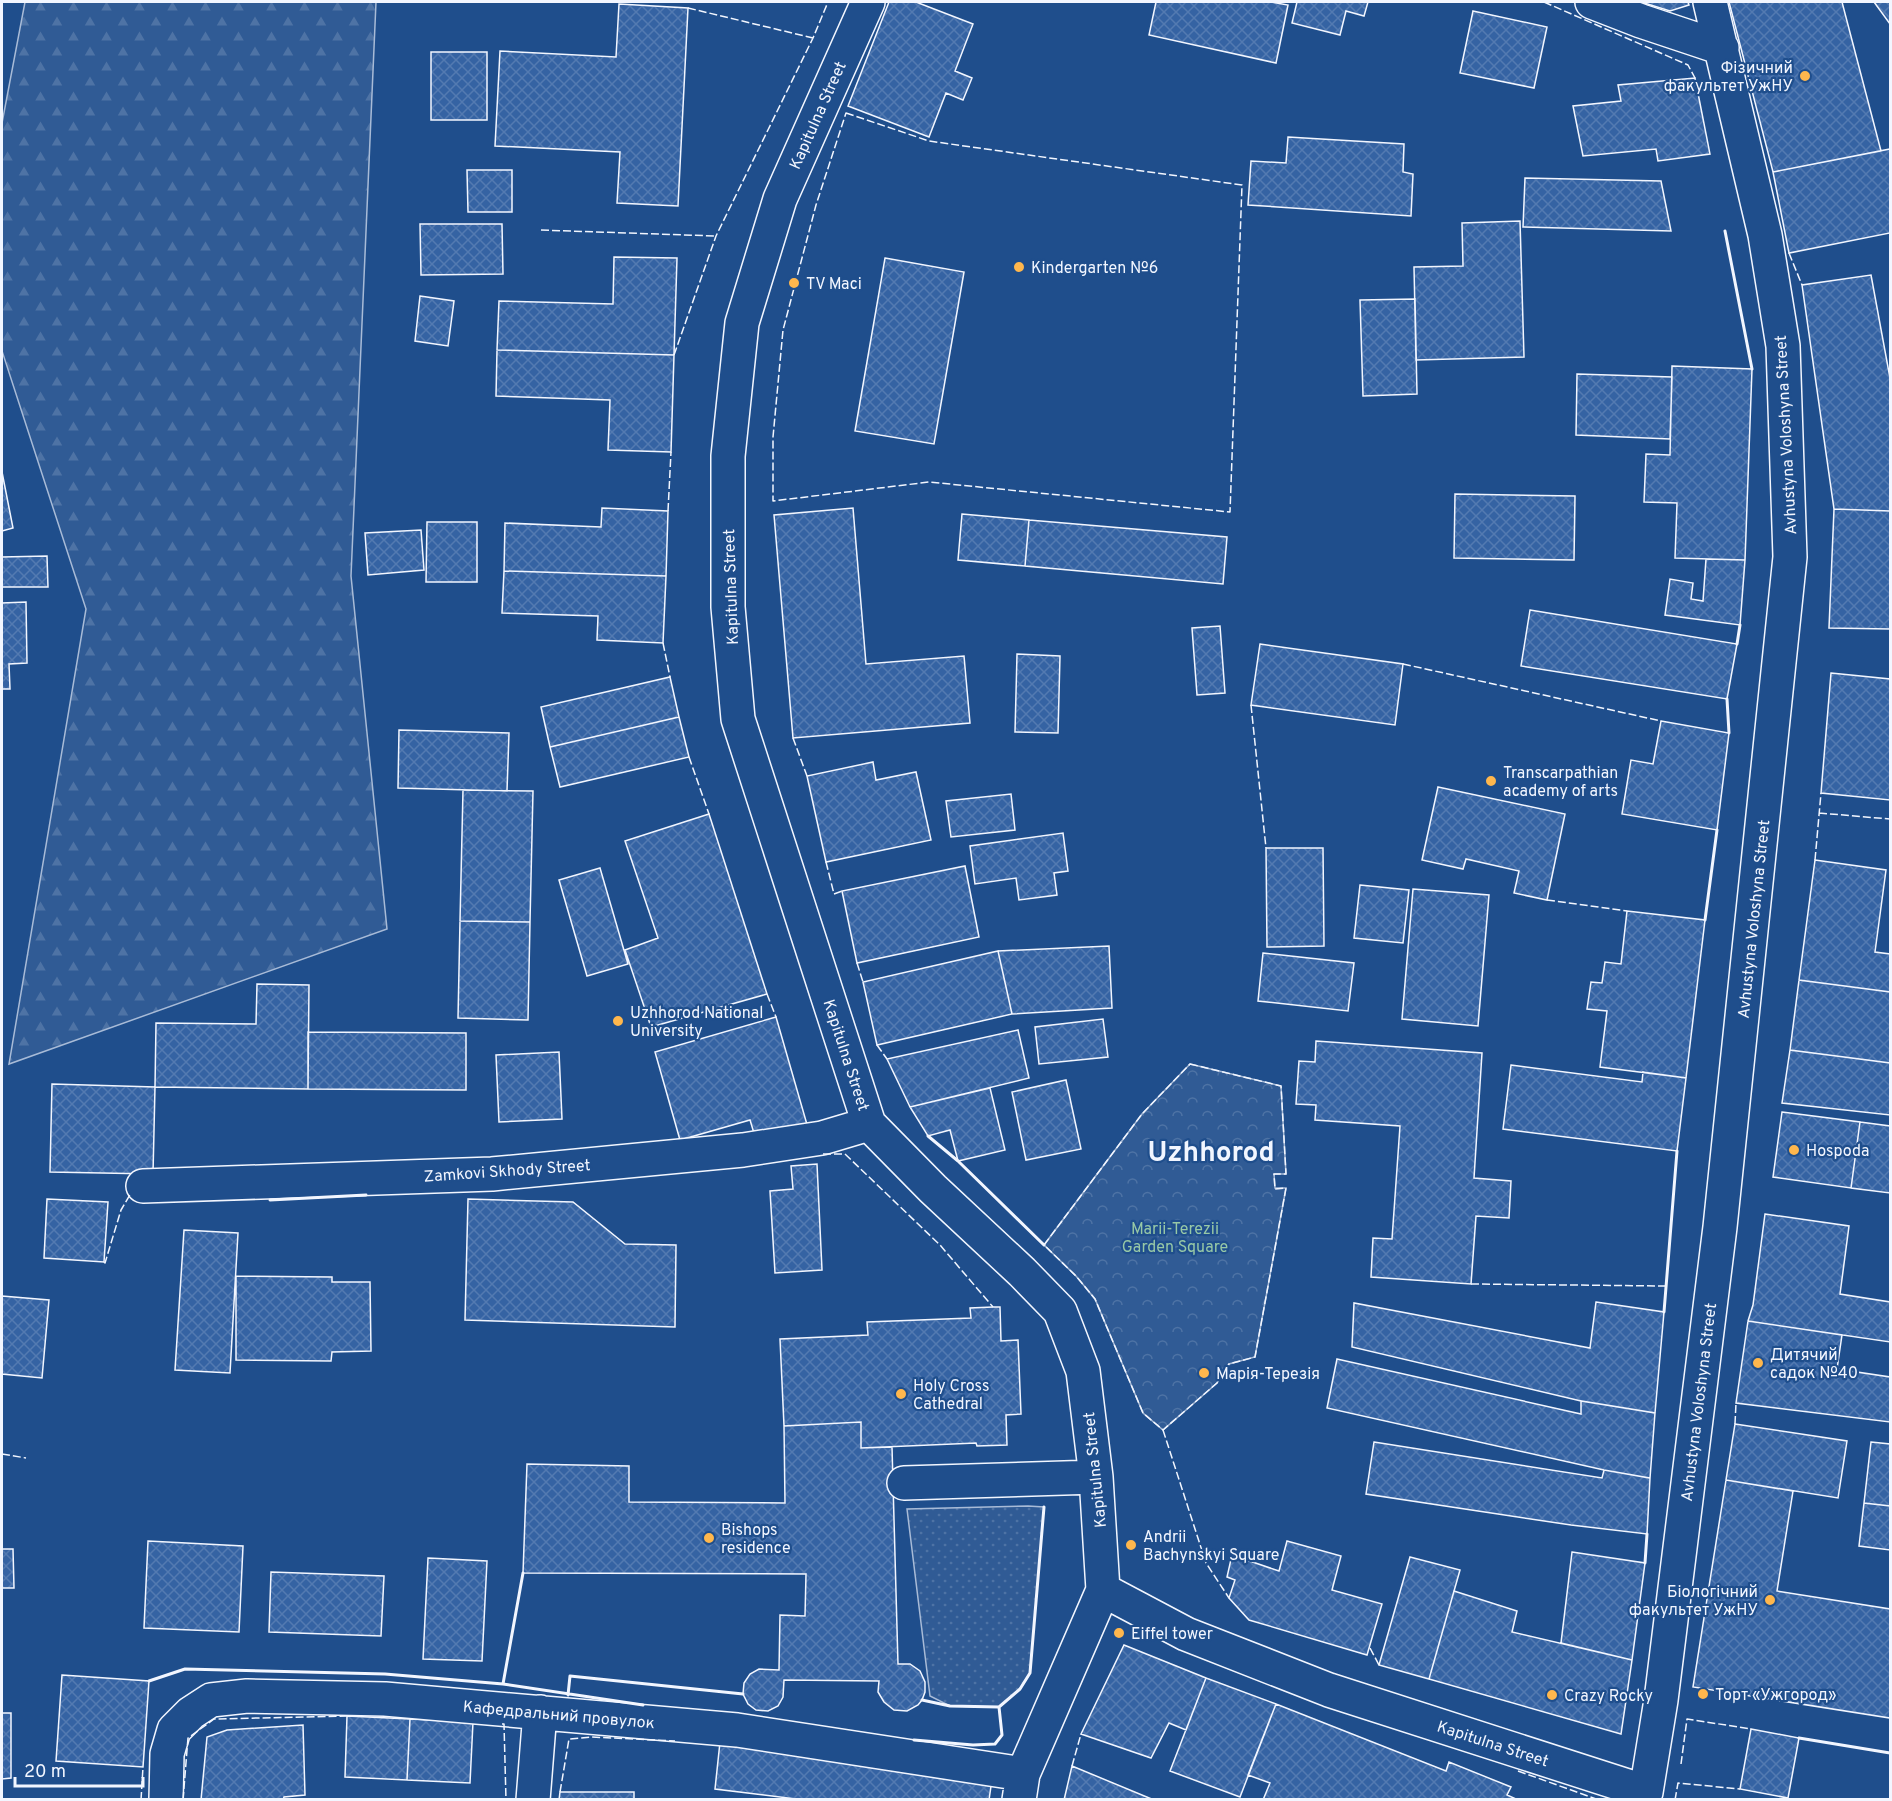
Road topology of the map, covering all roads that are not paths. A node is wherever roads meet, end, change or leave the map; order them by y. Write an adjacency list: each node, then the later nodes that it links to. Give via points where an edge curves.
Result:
1 (868, 2): 5 (street, Kapitulna Street, via 780,199 742,323 728,456 728,607 738,719)
2 (1592, 2): 4 (street)
3 (1710, 2): 4 (street, Avhustyna Voloshyna Street)
4 (1722, 48): 12 (street, Avhustyna Voloshyna Street, via 1765,235 1783,346 1790,557 1720,1227)
5 (869, 1124): 6 (street, Zamkovi Skhody Street, via 822,1138 743,1150 492,1174); 7 (street, Kapitulna Street, via 1060,1311 1083,1371)
6 (143, 1186)
7 (1096, 1477): 8 (street); 9 (street, Kapitulna Street)
8 (904, 1483)
9 (1103, 1590): 11 (street); 12 (street, Kapitulna Street, via 1186,1634 1329,1690)
10 (540, 1712): 11 (street, Кафедральний провулок, via 737,1730); 13 (street, Кафедральний провулок, via 308,1696 211,1700 174,1730 167,1754); 14 (street)
11 (1021, 1787)
12 (1646, 1792)
13 (166, 1800)
14 (533, 1800)

